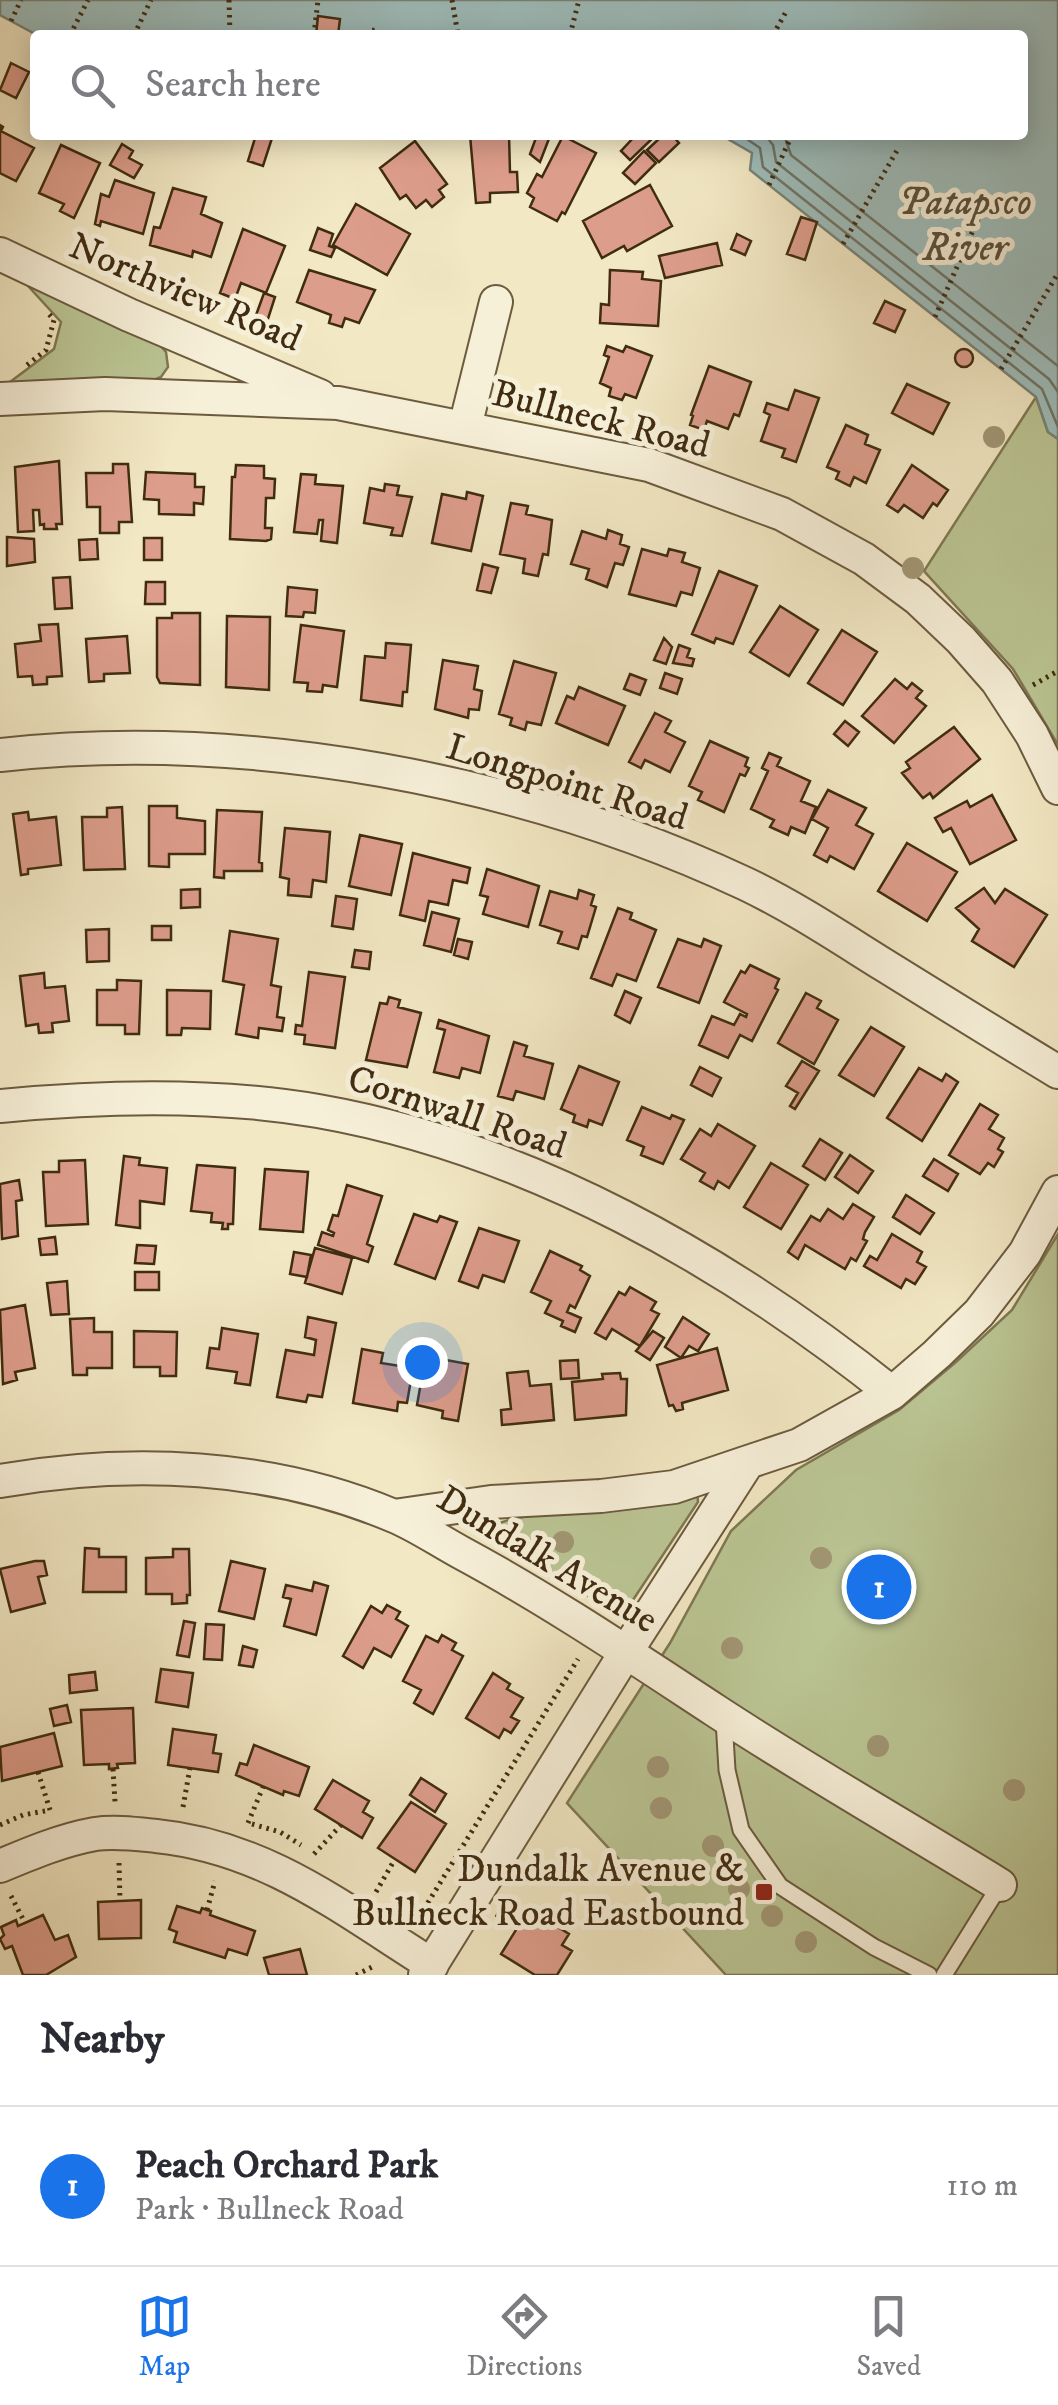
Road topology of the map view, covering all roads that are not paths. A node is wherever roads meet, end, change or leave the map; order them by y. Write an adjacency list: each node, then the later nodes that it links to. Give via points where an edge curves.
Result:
1 (0, 254): 4 (street, Northview Road, via 128,316)
2 (496, 302): 5 (street)
3 (0, 399): 4 (street, Bullneck Road, via 105,394)
4 (338, 403): 5 (street, Bullneck Road)
5 (465, 426): 7 (street, Bullneck Road, via 649,465 782,514 864,559 918,599 997,680)
6 (0, 755): 8 (street, Longpoint Road, via 143,746 252,751 377,770 566,816 747,885)
7 (1058, 788)
8 (1058, 1072)
9 (0, 1106): 11 (street, Cornwall Road, via 125,1098 317,1111 498,1161 641,1225)
10 (1058, 1192): 11 (street, via 1025,1253 979,1313)
11 (892, 1393): 12 (street, via 799,1445)
12 (748, 1462): 14 (street, via 674,1486); 15 (street)
13 (0, 1481): 14 (street, Dundalk Avenue, via 115,1468 189,1468 298,1484)
14 (394, 1516): 15 (street, Dundalk Avenue, via 527,1587)
15 (626, 1652): 16 (street, Dundalk Avenue); 19 (street)
16 (724, 1716): 18 (street, Dundalk Avenue); 20 (lane, via 741,1830 780,1886)
17 (4, 1878): 19 (street, via 37,1850 98,1834 217,1846 280,1869 388,1960)
18 (1000, 1885): 21 (lane)
19 (428, 1970)
20 (929, 1975)
21 (944, 1975)

